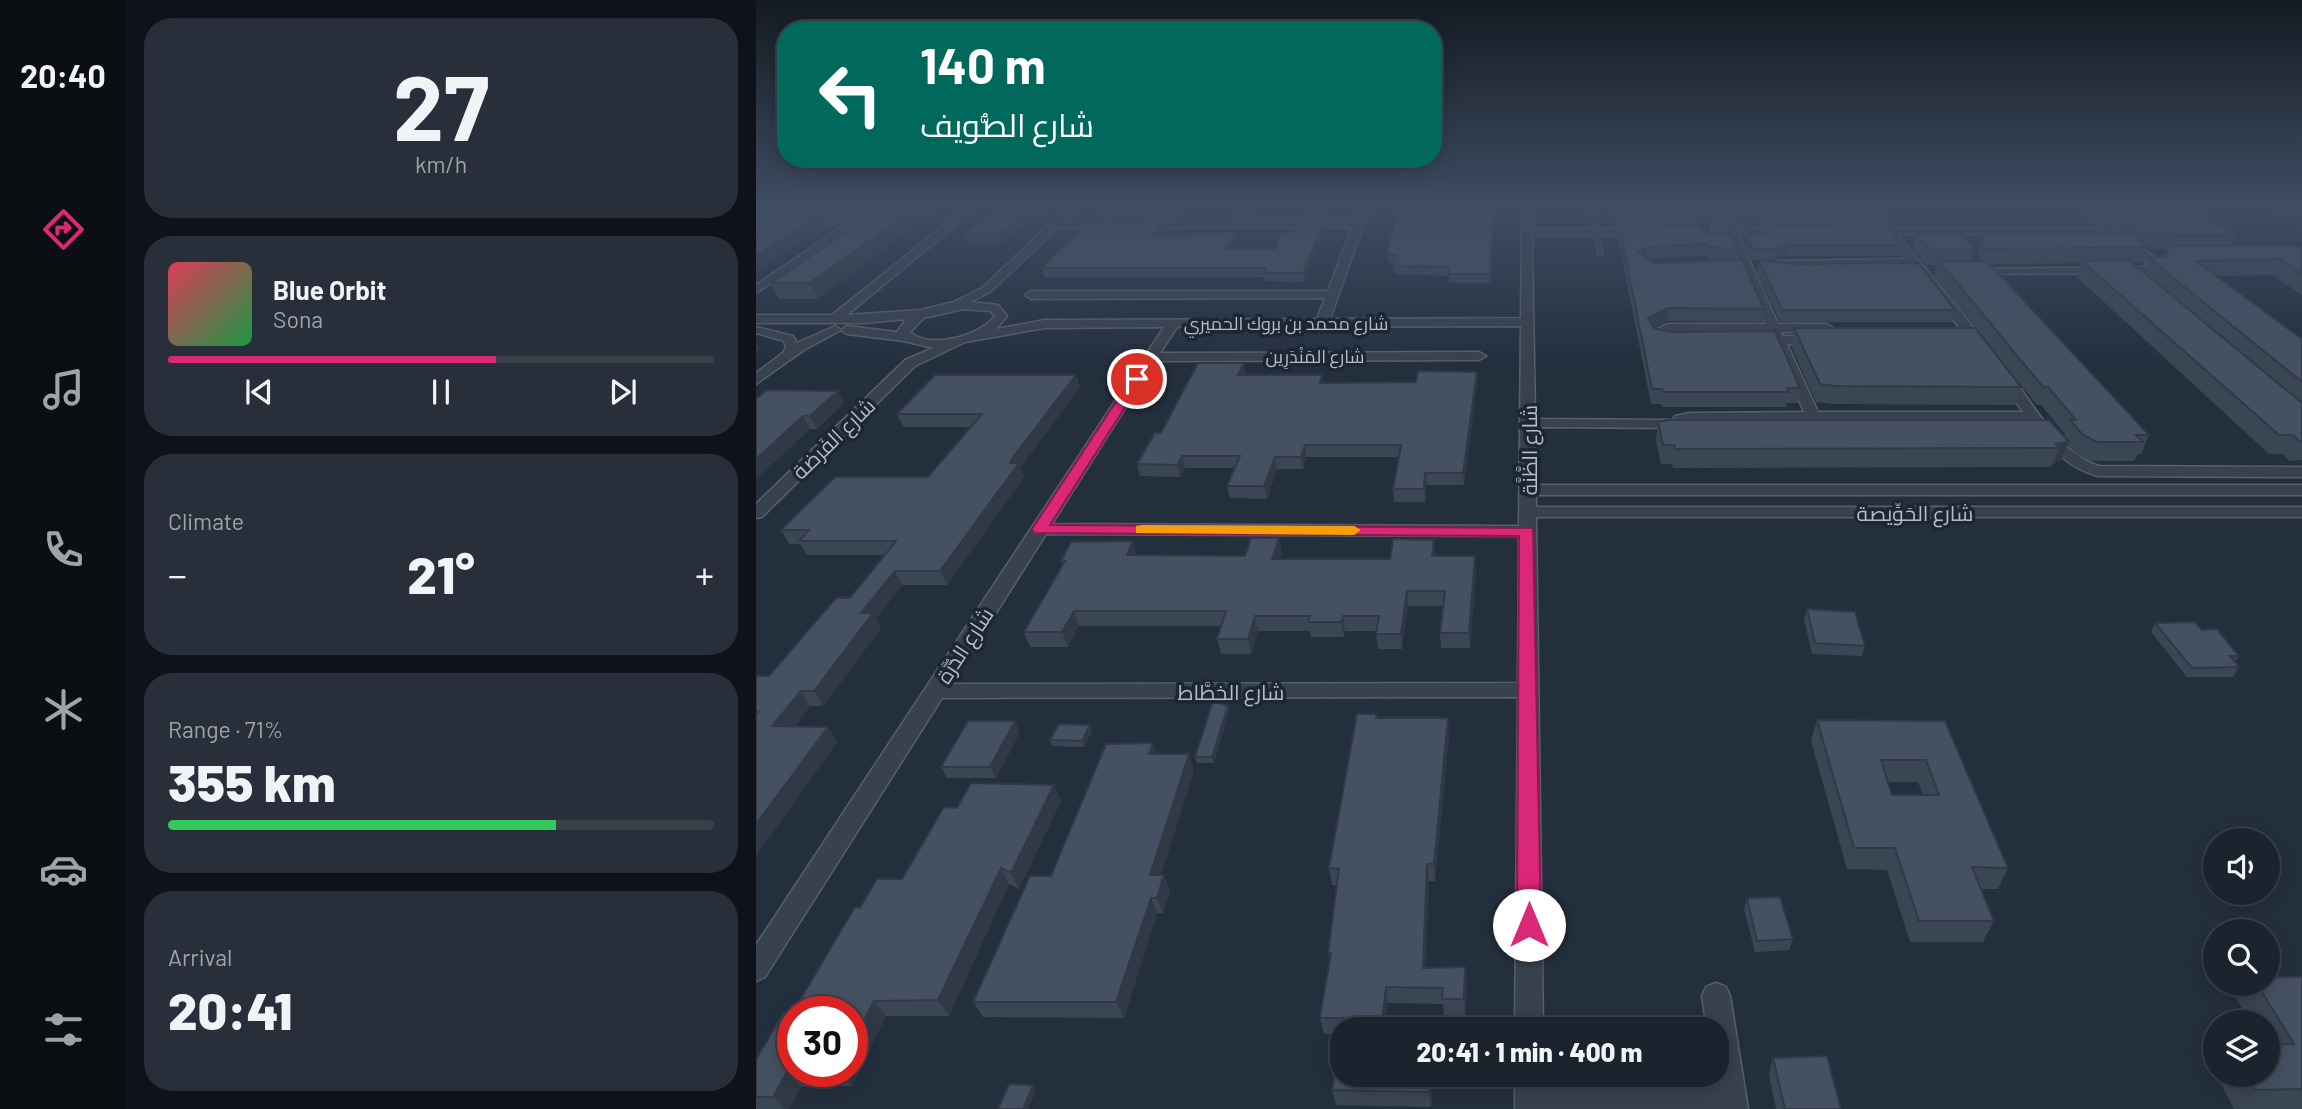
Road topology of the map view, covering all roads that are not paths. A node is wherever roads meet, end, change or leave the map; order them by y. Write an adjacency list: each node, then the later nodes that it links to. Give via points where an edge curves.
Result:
1 (804, 258): 14 (street)
2 (914, 258): 27 (street)
3 (1020, 258): 17 (street)
4 (1346, 258): 18 (street)
5 (1527, 258): 23 (street, شارع الظَّنَّة)
6 (1750, 258): 9 (street)
7 (1914, 258): 10 (street)
8 (2148, 258): 12 (street, via 2155,267)
9 (1757, 266): 10 (street, via 1786,262); 30 (street)
10 (1922, 268): 39 (street, via 1964,334)
11 (1962, 271): 12 (street)
12 (2127, 271): 15 (street)
13 (756, 272): 14 (street)
14 (783, 272): 16 (street)
15 (2148, 288)
16 (756, 290)
17 (986, 290): 20 (street); 21 (street)
18 (1332, 294): 19 (street); 25 (street)
19 (1031, 295)
20 (950, 306): 21 (street, شارع محمد بن بروك الحميري); 22 (street)
21 (995, 309): 26 (street, شارع محمد بن بروك الحميري); 32 (street, via 1001,316 994,326)
22 (925, 314): 27 (street); 31 (street, via 908,323 903,332)
23 (1527, 322): 25 (street, شارع محمد بن بروك الحميري); 40 (street, شارع الظَّنَّة)
24 (1173, 323): 25 (street, شارع محمد بن بروك الحميري); 26 (street, شارع محمد بن بروك الحميري); 36 (street, شارع الدُّرَّة)
25 (1322, 323)
26 (1045, 324): 32 (street, شارع محمد بن بروك الحميري)
27 (835, 325): 28 (street); 31 (street); 34 (street)
28 (757, 326): 34 (street, via 789,339)
29 (1843, 328): 30 (street)
30 (1776, 334): 30 (street, via 1667,328 1655,333 1670,340); 33 (street); 41 (street)
31 (907, 338): 32 (street, via 932,343); 37 (street, via 913,345)
32 (964, 339): 37 (street, شارع الفَرضة)
33 (1831, 340)
34 (789, 354): 38 (street)
35 (1479, 355): 36 (street, شارع المَنْدَرِين)
36 (1151, 357): 48 (street, شارع الدُّرَّة)
37 (910, 363): 47 (street, شارع الفَرضة)
38 (756, 380)
39 (2035, 415): 41 (street); 42 (street)
40 (1528, 423): 41 (street, via 1679,424 1693,431); 45 (street, شارع الظَّنَّة)
41 (1816, 424): 42 (street)
42 (2046, 430): 43 (street, via 2073,462 2091,470)
43 (2302, 472)
44 (2302, 490): 45 (street, شارع الحَوِّيصة)
45 (1527, 511): 46 (street, شارع الحَوِّيصة); 48 (street); 50 (street, شارع الظَّنَّة)
46 (2302, 512)
47 (756, 513)
48 (1040, 529): 49 (street, شارع الدُّرَّة)
49 (935, 691): 50 (street, شارع الخطَّاط); 51 (street, شارع الدُّرَّة)
50 (1527, 691): 53 (street, شارع الظَّنَّة)
51 (756, 968)
52 (1716, 996): 55 (street)
53 (1530, 1017)
54 (1530, 1094): 55 (street)
55 (1732, 1105)

